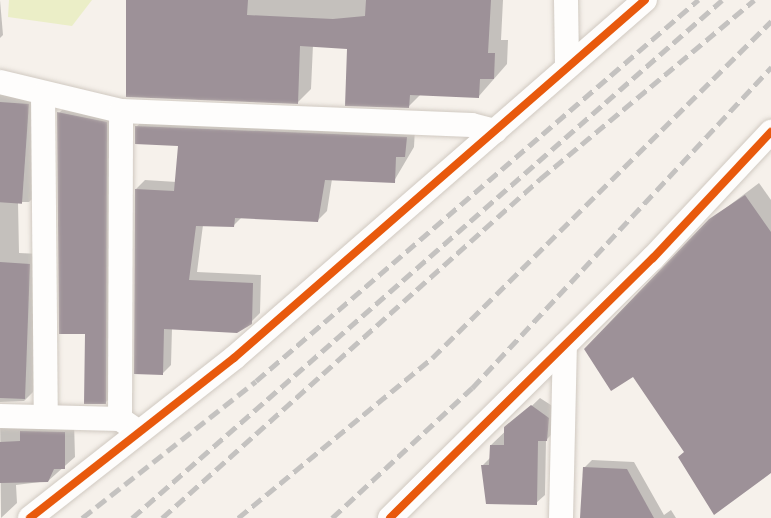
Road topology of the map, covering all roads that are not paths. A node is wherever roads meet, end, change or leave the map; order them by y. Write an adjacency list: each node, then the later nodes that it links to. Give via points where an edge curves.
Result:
1 (566, 0): 3 (street)
2 (645, 0): 3 (street)
3 (567, 67): 7 (street)
4 (0, 82): 5 (street)
5 (44, 94): 6 (street); 11 (street)
6 (122, 111): 7 (street, via 472,125); 12 (street)
7 (495, 131): 13 (street)
8 (771, 132): 9 (street)
9 (564, 345): 15 (street); 16 (street)
10 (0, 416): 11 (street)
11 (46, 417): 12 (street)
12 (120, 419): 13 (street)
13 (141, 434): 14 (street)
14 (30, 518)
15 (390, 518)
16 (561, 518)

